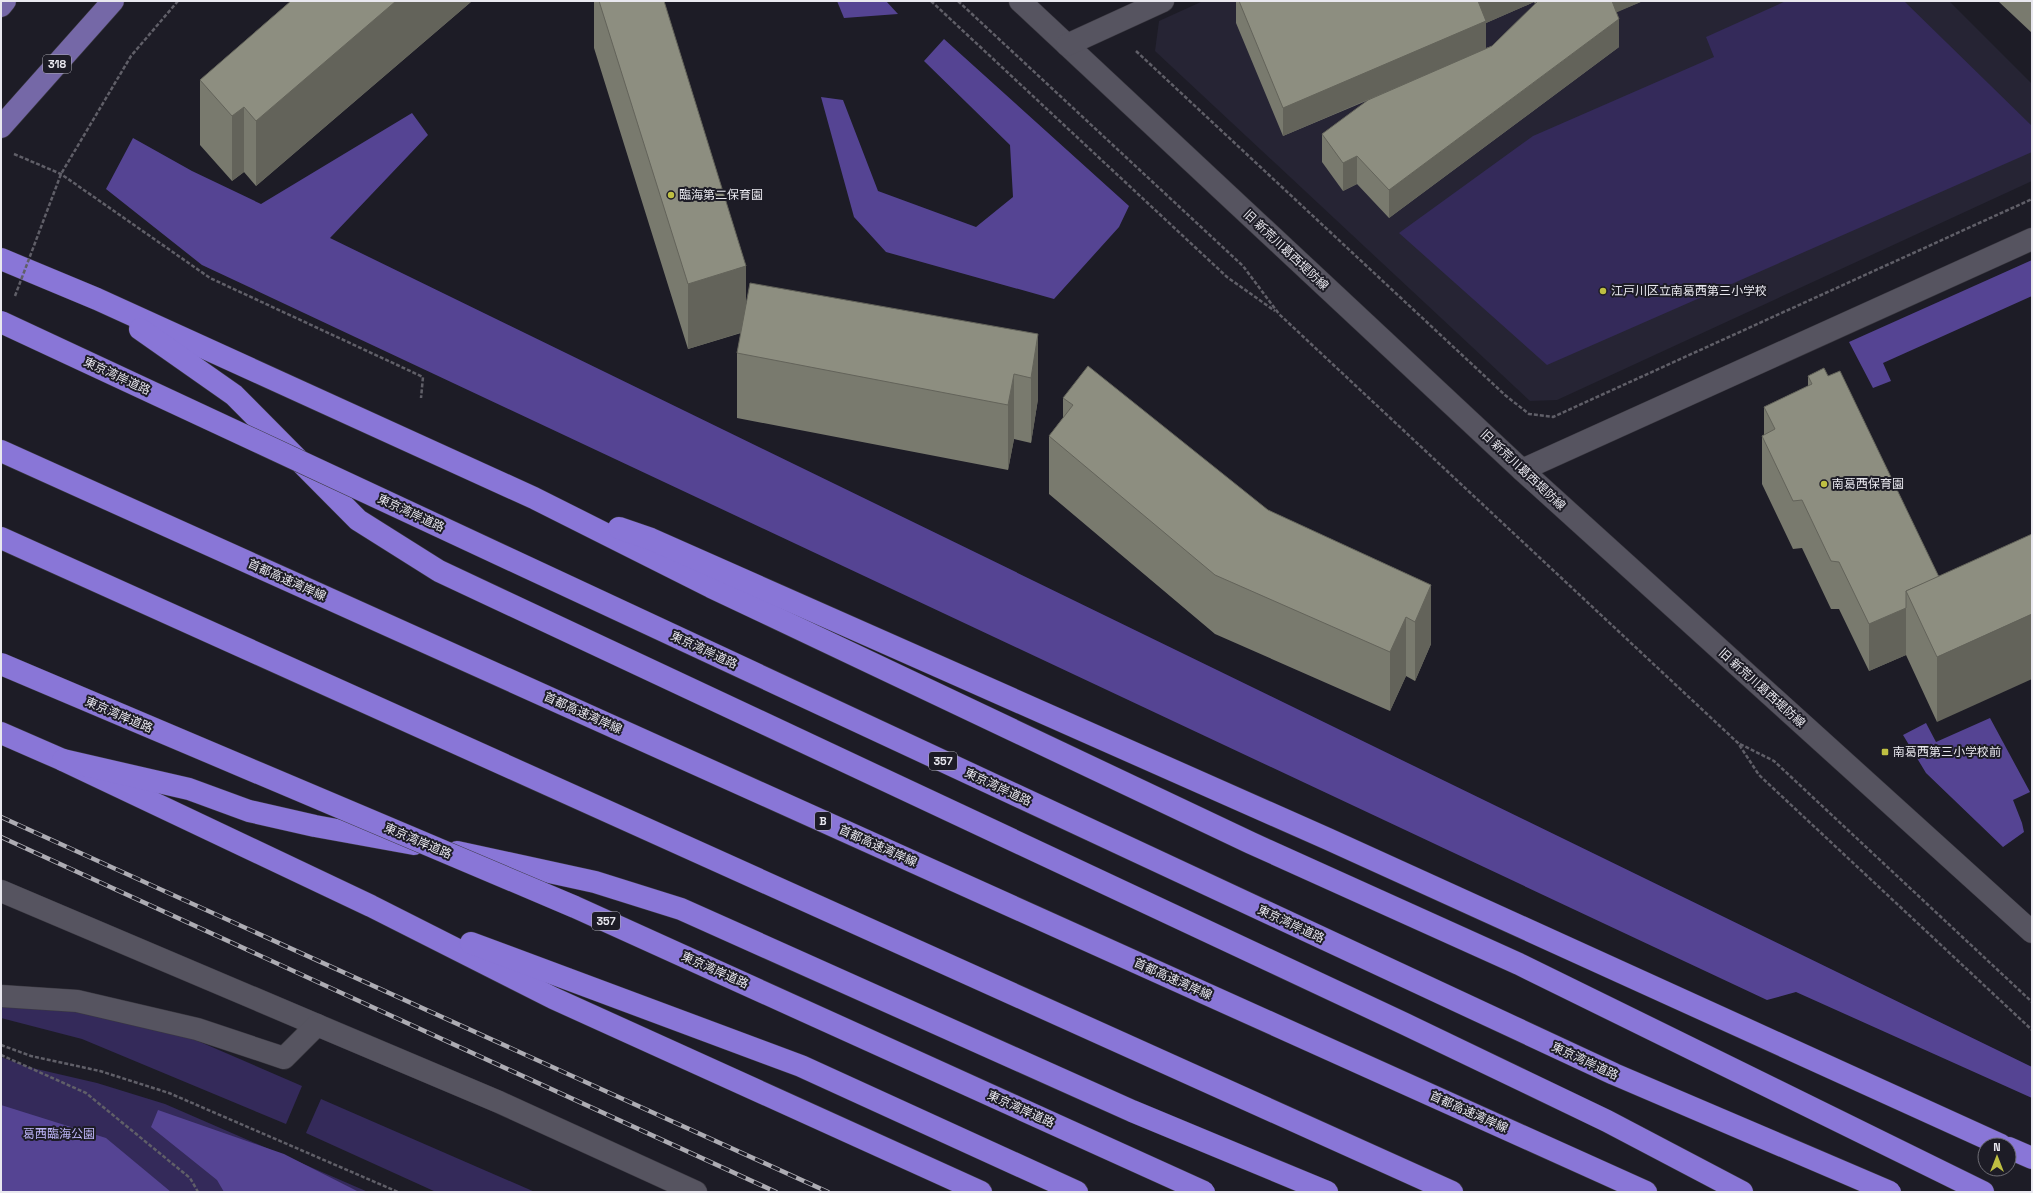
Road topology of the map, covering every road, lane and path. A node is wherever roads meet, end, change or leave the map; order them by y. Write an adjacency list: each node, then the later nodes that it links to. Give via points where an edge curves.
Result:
1 (5, 1): 8 (main road)
2 (113, 1): 11 (main road, 318)
3 (178, 1): 13 (path, bridge, via 131,56)
4 (931, 1): 19 (path, via 1227,277)
5 (958, 1): 19 (path, via 1243,266)
6 (1020, 1): 9 (street, 旧 新荒川葛西堤防線)
7 (1163, 1): 9 (street)
8 (1, 6)
9 (1067, 45): 25 (street, 旧 新荒川葛西堤防線)
10 (1136, 51): 14 (path, via 1529,414 1553,417)
11 (1, 127)
12 (8, 151): 13 (path)
13 (61, 174): 17 (path, bridge); 23 (path, via 210,278 423,377)
14 (2032, 199)
15 (2032, 239): 25 (street)
16 (1, 259): 18 (highway)
17 (15, 297)
18 (97, 299): 26 (highway); 55 (highway, via 234,395 358,520 439,571 1405,1024 1607,1121)
19 (1279, 314): 32 (path)
20 (1, 322): 22 (highway, 東京湾岸道路 / 357, bridge)
21 (1, 328): 22 (highway, bridge)
22 (119, 376): 56 (highway, 東京湾岸道路 / 357, bridge, via 1614,1074)
23 (422, 398)
24 (1, 451): 54 (highway, 首都高速湾岸線 / B)
25 (1522, 470): 36 (street, 旧 新荒川葛西堤防線)
26 (534, 498): 43 (highway, via 651,539 1328,839); 57 (highway, via 747,604 1251,843 1519,964)
27 (1, 538): 53 (highway)
28 (1, 661): 30 (highway, bridge)
29 (1, 664): 30 (highway, 東京湾岸道路 / 357, bridge)
30 (41, 682): 51 (highway, 東京湾岸道路 / 357, bridge, via 575,907)
31 (1, 733): 33 (highway)
32 (1738, 743): 38 (path, via 1774,761); 40 (path, via 1759,775)
33 (63, 760): 35 (highway); 52 (highway, via 189,789 271,816 484,857 595,882 681,909 1132,1111)
34 (1, 891): 39 (street)
35 (371, 906): 49 (highway, via 553,998); 50 (highway, via 801,1066)
36 (2032, 932)
37 (1, 996): 39 (street, via 77,1001 197,1029 284,1058)
38 (2032, 1002)
39 (317, 1025): 48 (street, via 499,1102)
40 (2032, 1030)
41 (1, 1044): 47 (path, via 31,1056 100,1071 169,1093)
42 (1, 1055): 46 (path, via 86,1093 190,1178)
43 (1983, 1137)
44 (2017, 1151): 45 (highway)
45 (2032, 1158)
46 (198, 1192)
47 (398, 1192)
48 (696, 1192)
49 (981, 1192)
50 (1077, 1192)
51 (1204, 1192)
52 (1327, 1192)
53 (1452, 1192)
54 (1646, 1192)
55 (1742, 1192)
56 (1890, 1192)
57 (1983, 1192)

